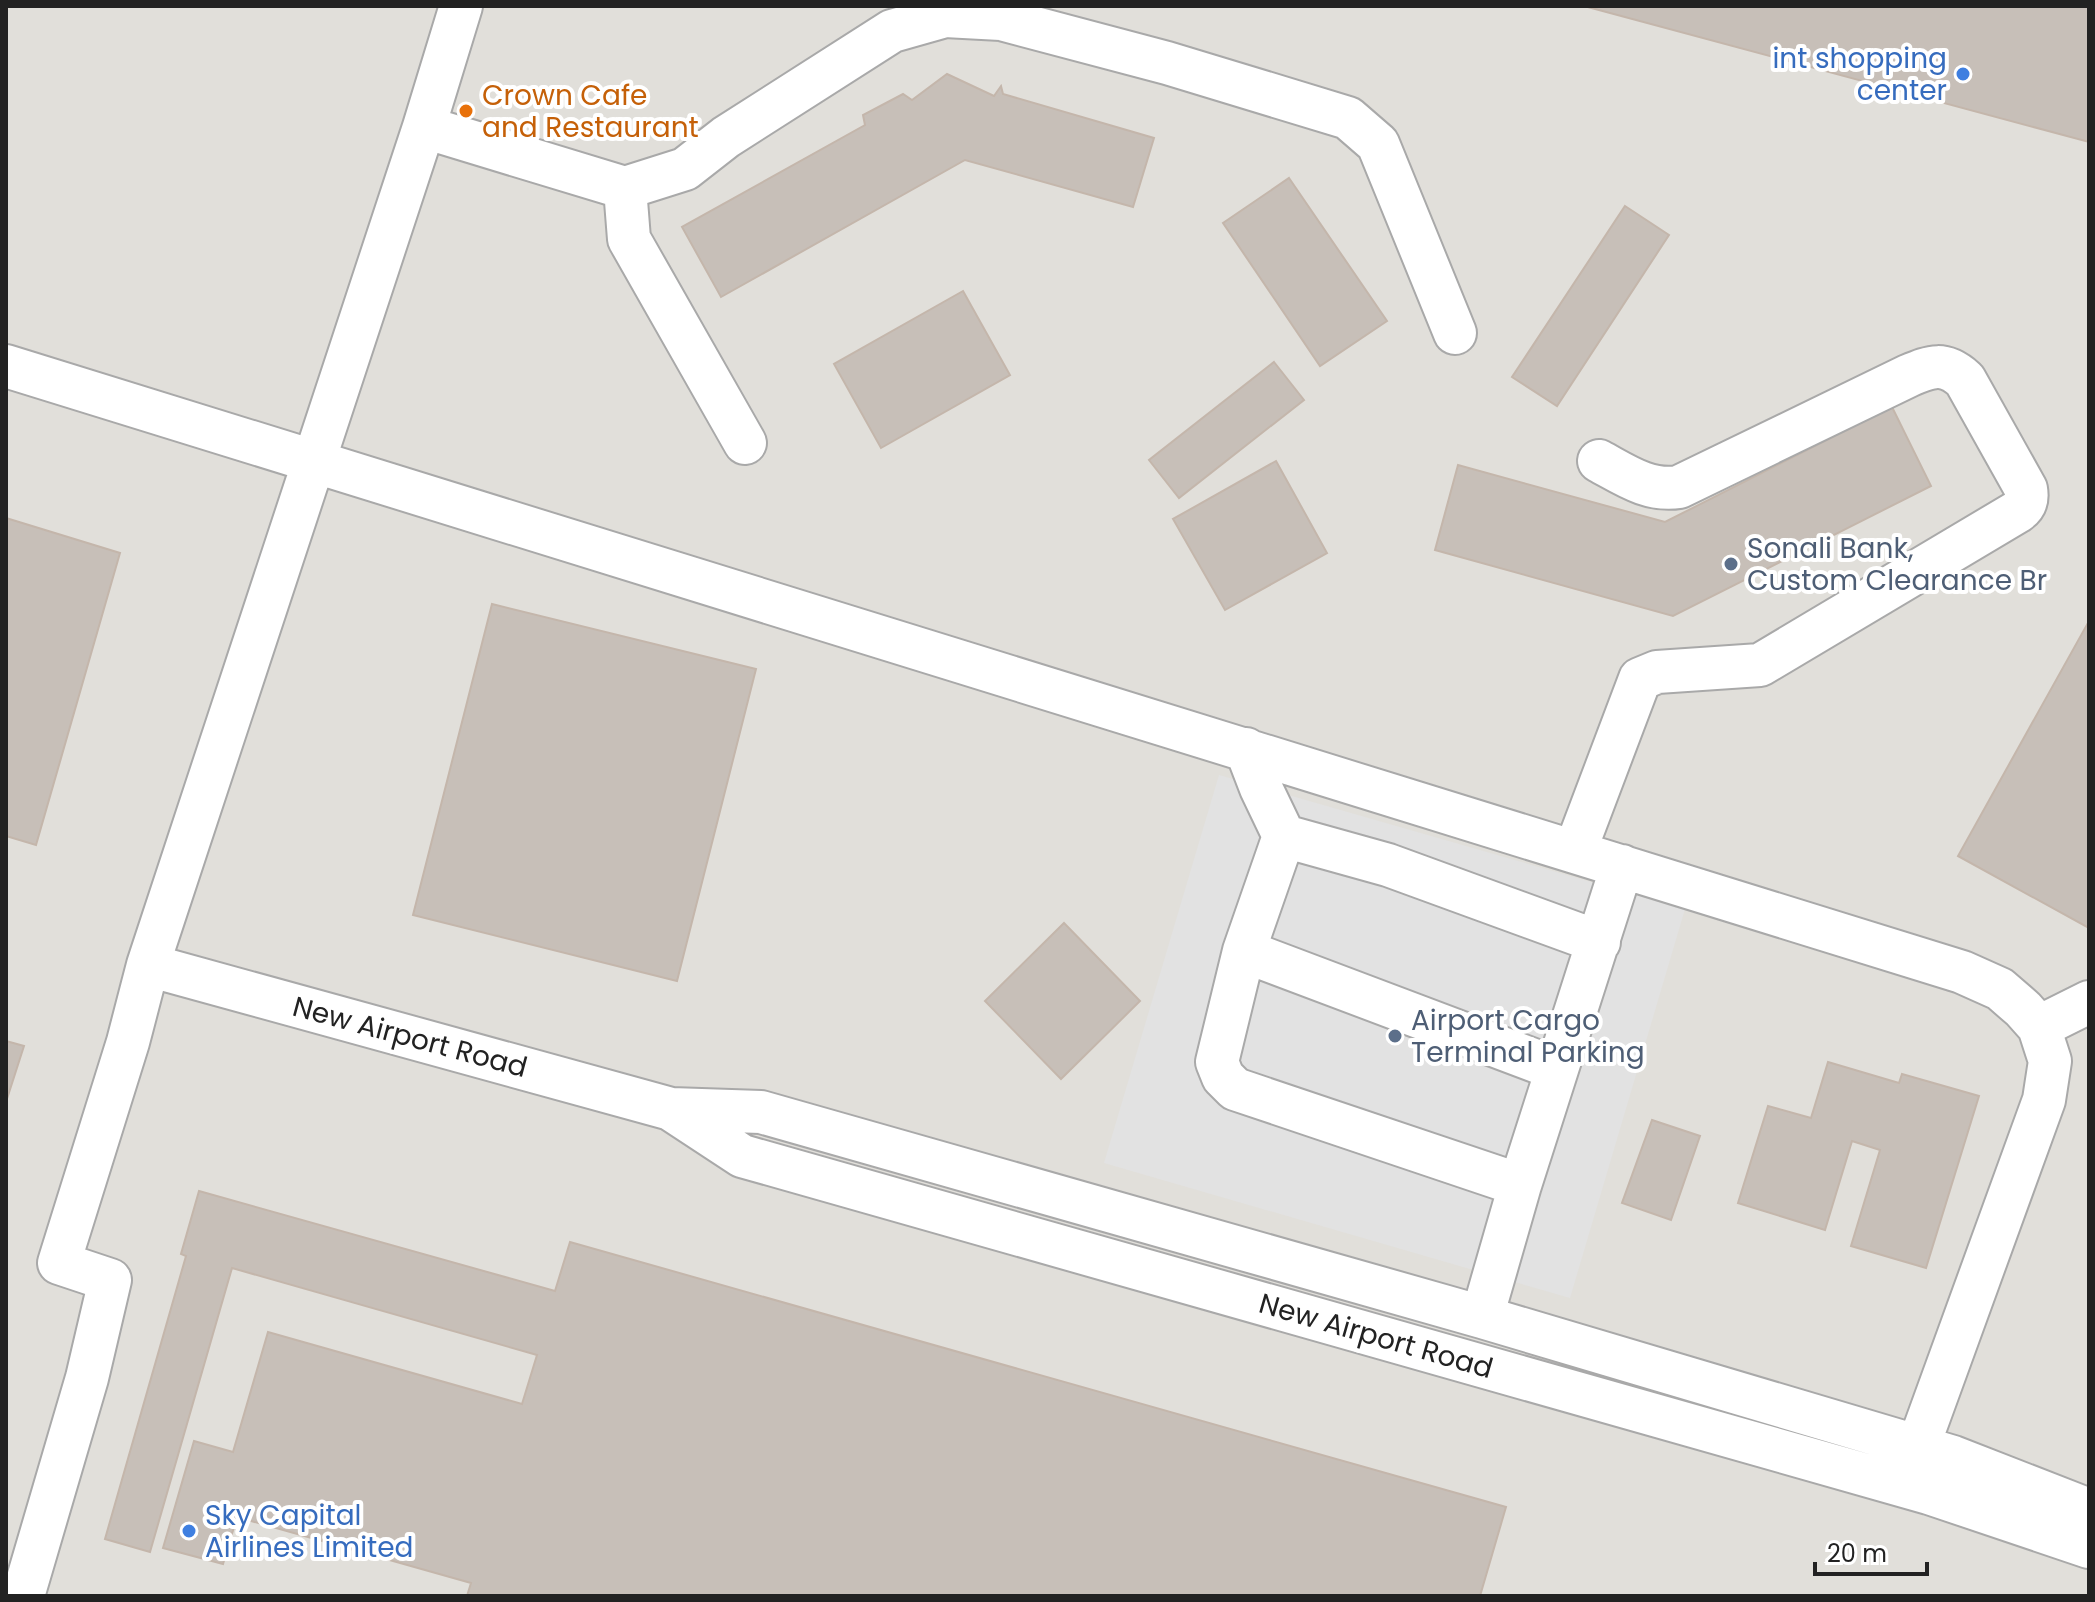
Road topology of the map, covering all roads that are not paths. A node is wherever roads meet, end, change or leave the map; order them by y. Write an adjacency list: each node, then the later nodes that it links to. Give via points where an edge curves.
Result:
1 (461, 6): 2 (lane)
2 (424, 127): 3 (lane); 7 (lane)
3 (625, 188): 4 (lane, via 685,169 892,31 945,16 1001,19 1348,118 1378,144); 6 (lane, via 629,239)
4 (1455, 333)
5 (6, 366): 7 (lane)
6 (745, 443)
7 (314, 459): 9 (lane); 15 (lane)
8 (1599, 461): 11 (lane, via 1642,483 1679,487 1908,376 1940,366 1952,368 1965,380 2027,496 2017,512 1760,665 1657,672 1640,679)
9 (1246, 749): 10 (lane); 11 (lane)
10 (1284, 836): 13 (lane, via 1388,865); 14 (lane)
11 (1575, 851): 12 (lane)
12 (1622, 866): 13 (lane); 17 (lane, via 1962,972 2000,989)
13 (1599, 942): 18 (lane)
14 (1244, 951): 18 (lane); 20 (lane, via 1217,1062 1235,1089)
15 (148, 965): 19 (lane, New Airport Road); 25 (lane, via 59,1263 110,1280)
16 (2089, 1002): 17 (lane)
17 (2039, 1027): 22 (lane, via 2050,1061 2044,1100)
18 (1557, 1069): 20 (lane)
19 (671, 1109): 21 (lane, New Airport Road, via 761,1112); 24 (lane, New Airport Road, via 742,1156 1929,1493)
20 (1520, 1185): 21 (lane)
21 (1482, 1317): 22 (lane, New Airport Road)
22 (1918, 1447): 23 (lane, New Airport Road)
23 (2089, 1510)
24 (2089, 1547)
25 (23, 1596)

